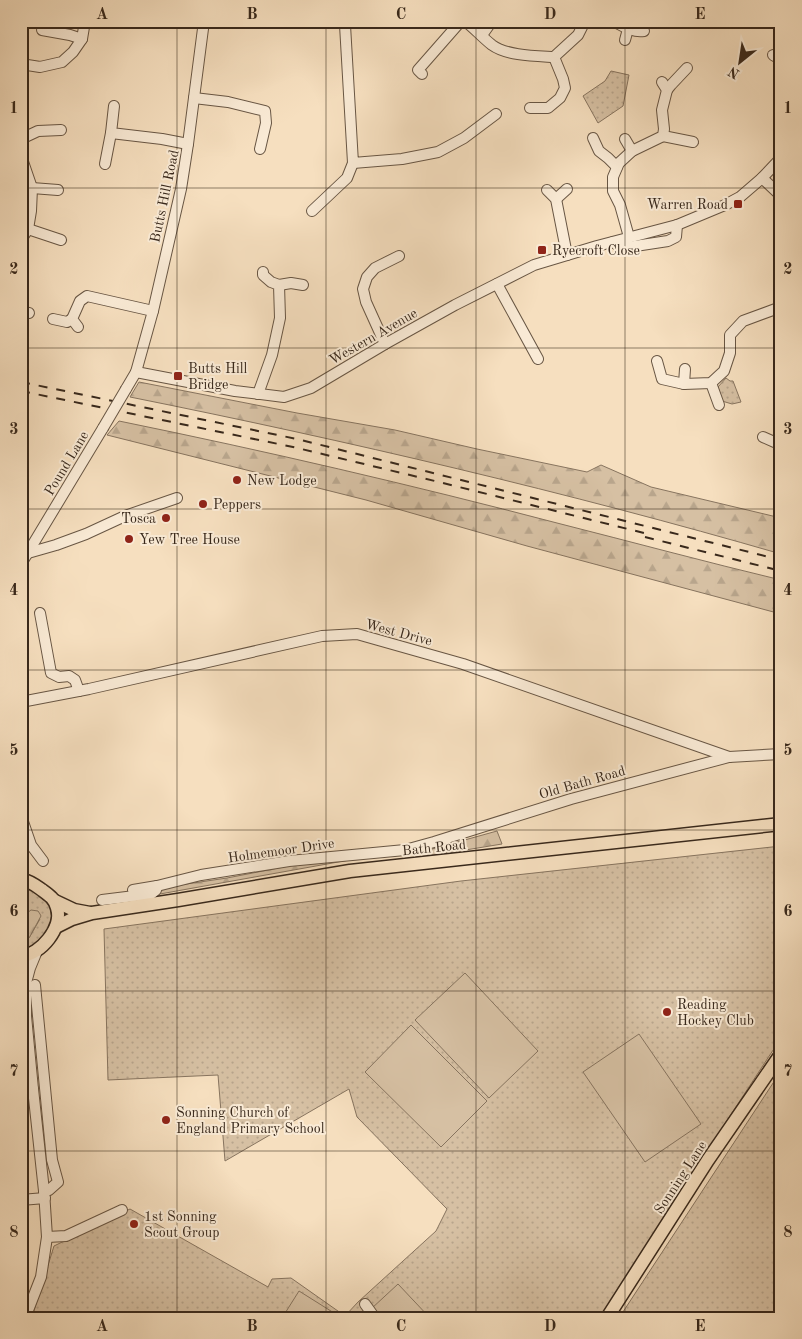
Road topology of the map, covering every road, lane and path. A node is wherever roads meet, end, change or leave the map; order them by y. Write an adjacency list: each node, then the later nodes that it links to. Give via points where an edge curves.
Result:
1 (84, 21): 13 (street)
2 (204, 21): 19 (street, Butts Hill Road)
3 (346, 21): 35 (street)
4 (461, 21): 18 (street)
5 (465, 21): 12 (street)
6 (492, 21): 12 (street)
7 (585, 21): 15 (street, via 578,35)
8 (613, 21): 9 (street)
9 (628, 29): 11 (street); 14 (street)
10 (42, 30): 13 (street)
11 (644, 31)
12 (482, 35): 15 (street, via 493,46 509,52)
13 (82, 39): 16 (street, via 62,62 40,67)
14 (625, 40)
15 (554, 57): 21 (street, via 565,88 560,98 548,108)
16 (21, 64)
17 (687, 68): 25 (street, via 671,85 665,86 662,110)
18 (418, 70)
19 (194, 98): 30 (street, Butts Hill Road); 31 (street, via 266,111)
20 (114, 106): 24 (street)
21 (530, 108)
22 (496, 114): 35 (street, via 464,138 438,152)
23 (61, 130): 27 (street, via 38,131)
24 (111, 133): 30 (street); 36 (street)
25 (664, 136): 29 (street); 32 (street)
26 (593, 138): 37 (street, via 599,151)
27 (21, 139)
28 (626, 139): 32 (street)
29 (693, 142)
30 (188, 144): 60 (street, Butts Hill Road)
31 (260, 149)
32 (632, 151): 37 (street)
33 (21, 156): 38 (street)
34 (781, 158): 39 (street, Western Avenue)
35 (353, 163): 46 (street, via 347,178 321,197)
36 (105, 164)
37 (617, 167): 49 (street, via 612,177 614,191)
38 (24, 168): 40 (street)
39 (762, 178): 45 (street); 47 (street, Western Avenue, via 740,197)
40 (32, 188): 42 (street); 48 (street)
41 (568, 189): 44 (street)
42 (58, 190)
43 (547, 190): 44 (street)
44 (556, 199): 53 (street)
45 (781, 200)
46 (312, 211)
47 (676, 224): 49 (street, Western Avenue); 52 (street, Western Avenue, via 676,237 668,241 622,248)
48 (28, 229): 50 (street); 51 (street)
49 (629, 237): 52 (street, Western Avenue)
50 (21, 240)
51 (61, 240)
52 (613, 242): 53 (street, Western Avenue)
53 (567, 255): 56 (street, Western Avenue, via 534,265)
54 (399, 256): 62 (street, via 389,265 375,268 363,289)
55 (263, 272): 57 (street, via 271,282)
56 (497, 284): 62 (street, Western Avenue); 63 (street)
57 (279, 285): 58 (street); 69 (street, via 280,318 272,355)
58 (304, 285)
59 (781, 307): 68 (street, via 743,321 730,335 730,353 724,371)
60 (153, 312): 61 (street, via 87,296 80,301 75,323); 66 (street, Butts Hill Road)
61 (53, 319)
62 (385, 344): 69 (street, Western Avenue, via 311,388 284,397)
63 (538, 359)
64 (657, 361): 67 (street, via 662,379)
65 (685, 369): 67 (street)
66 (136, 372): 69 (street, Western Avenue); 74 (street, Pound Lane, bridge)
67 (684, 384): 68 (street)
68 (711, 384): 70 (street)
69 (258, 394)
70 (719, 405)
71 (763, 437): 72 (street)
72 (781, 445)
73 (177, 498): 74 (street)
74 (28, 553): 75 (street, Pound Lane)
75 (21, 564)
76 (40, 613): 77 (street, via 50,673 58,677 69,676 75,680)
77 (79, 691): 78 (street, West Drive); 80 (street, West Drive, via 322,636 357,634 462,664)
78 (21, 702)
79 (781, 754): 80 (street, Old Bath Road)
80 (729, 757): 83 (street, Old Bath Road, via 571,798 434,842)
81 (21, 816): 84 (street, via 31,845)
82 (781, 824): 85 (main road, Bath Road)
83 (393, 850): 85 (street); 87 (street, Holmemoor Drive, via 289,861 201,875)
84 (44, 861)
85 (394, 866): 91 (main road, Bath Road)
86 (23, 878): 90 (main road, Bath Road)
87 (157, 886): 88 (street, Holmemoor Drive); 89 (street, Holmemoor Drive, via 151,894)
88 (133, 890)
89 (102, 900)
90 (55, 901): 91 (main road, Bath Road, via 74,910); 92 (main road, via 58,912)
91 (92, 913): 92 (main road, Bath Road)
92 (56, 927): 93 (main road)
93 (37, 951): 94 (main road); 96 (street, via 30,968)
94 (21, 956)
95 (21, 968): 96 (street)
96 (30, 984): 97 (street); 99 (street)
97 (24, 994): 98 (street)
98 (26, 1016): 99 (street); 101 (street)
99 (38, 1016): 103 (street, via 52,1160 58,1182)
100 (781, 1054): 110 (main road, Sonning Lane, via 708,1160)
101 (33, 1088): 102 (street); 103 (street)
102 (21, 1089)
103 (45, 1195): 104 (street); 106 (street)
104 (21, 1200)
105 (122, 1210): 106 (street, via 66,1236)
106 (47, 1236): 108 (street, via 41,1277)
107 (366, 1304): 109 (street)
108 (25, 1318)
109 (375, 1318)
110 (607, 1318)

